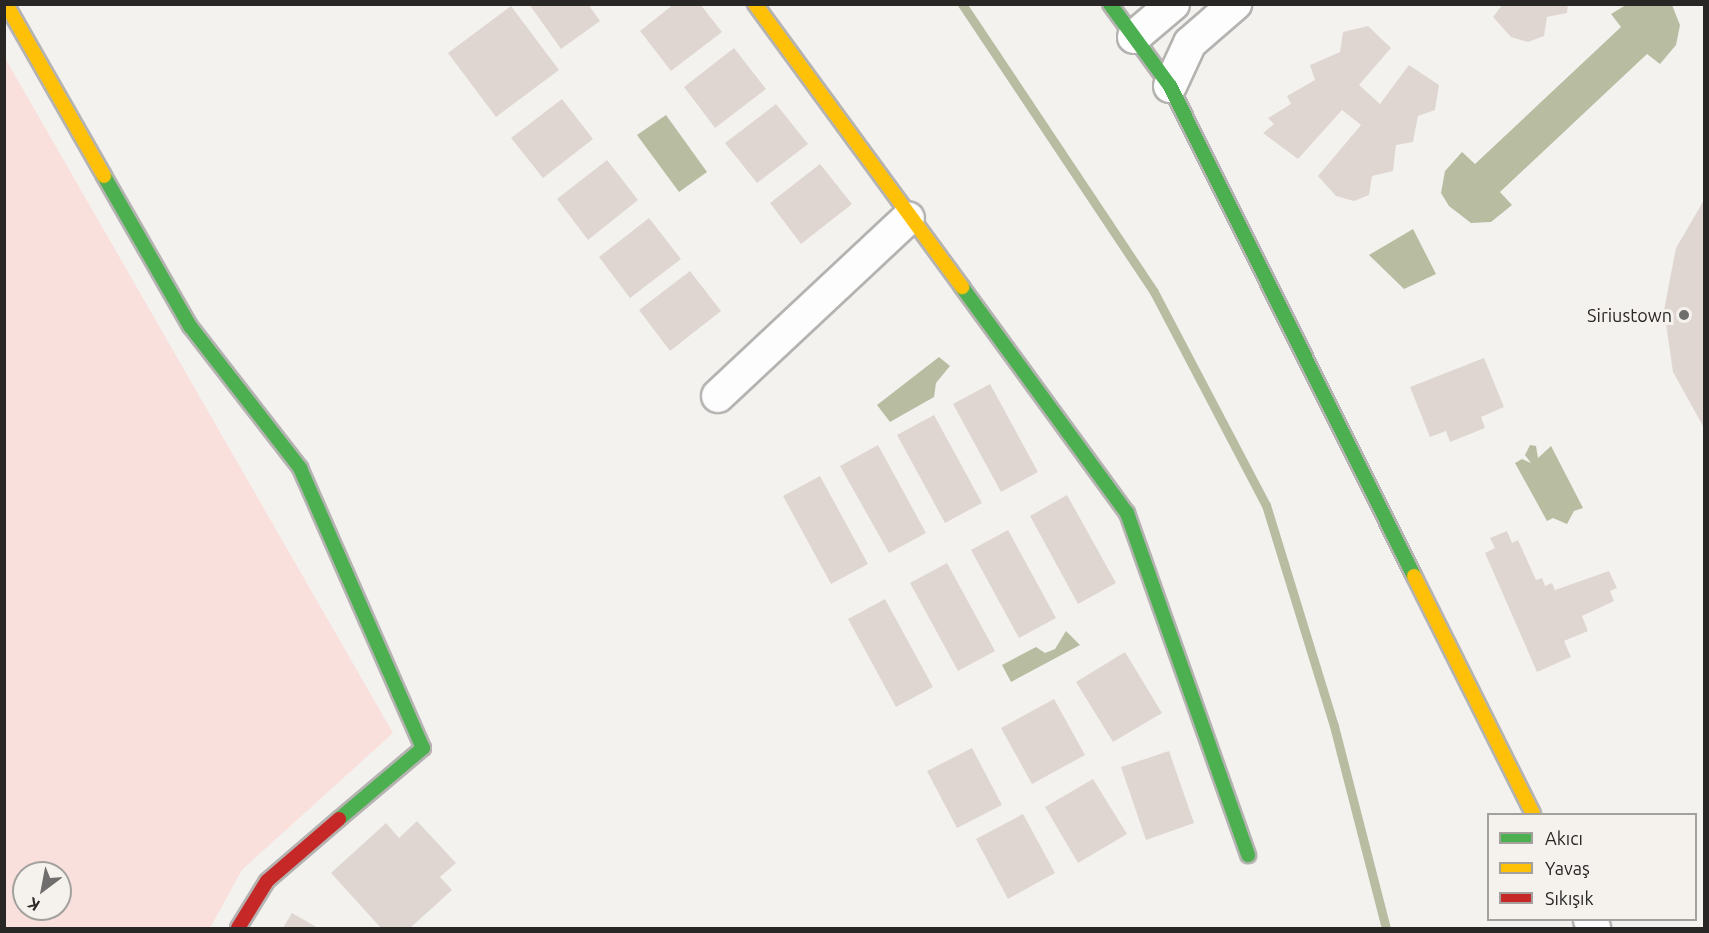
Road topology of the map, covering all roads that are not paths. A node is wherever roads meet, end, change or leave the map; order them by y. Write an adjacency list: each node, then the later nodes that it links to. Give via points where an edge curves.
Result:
1 (6, 4): 12 (street, via 190,326 300,468 423,748 267,881)
2 (755, 4): 8 (street)
3 (1110, 4): 6 (street)
4 (1173, 4): 6 (street)
5 (1235, 4): 7 (street, via 1190,42)
6 (1134, 37): 7 (street)
7 (1170, 86): 10 (street)
8 (908, 218): 9 (street); 11 (street, via 1126,513)
9 (718, 396)
10 (1533, 813)
11 (1248, 855)
12 (238, 928)

